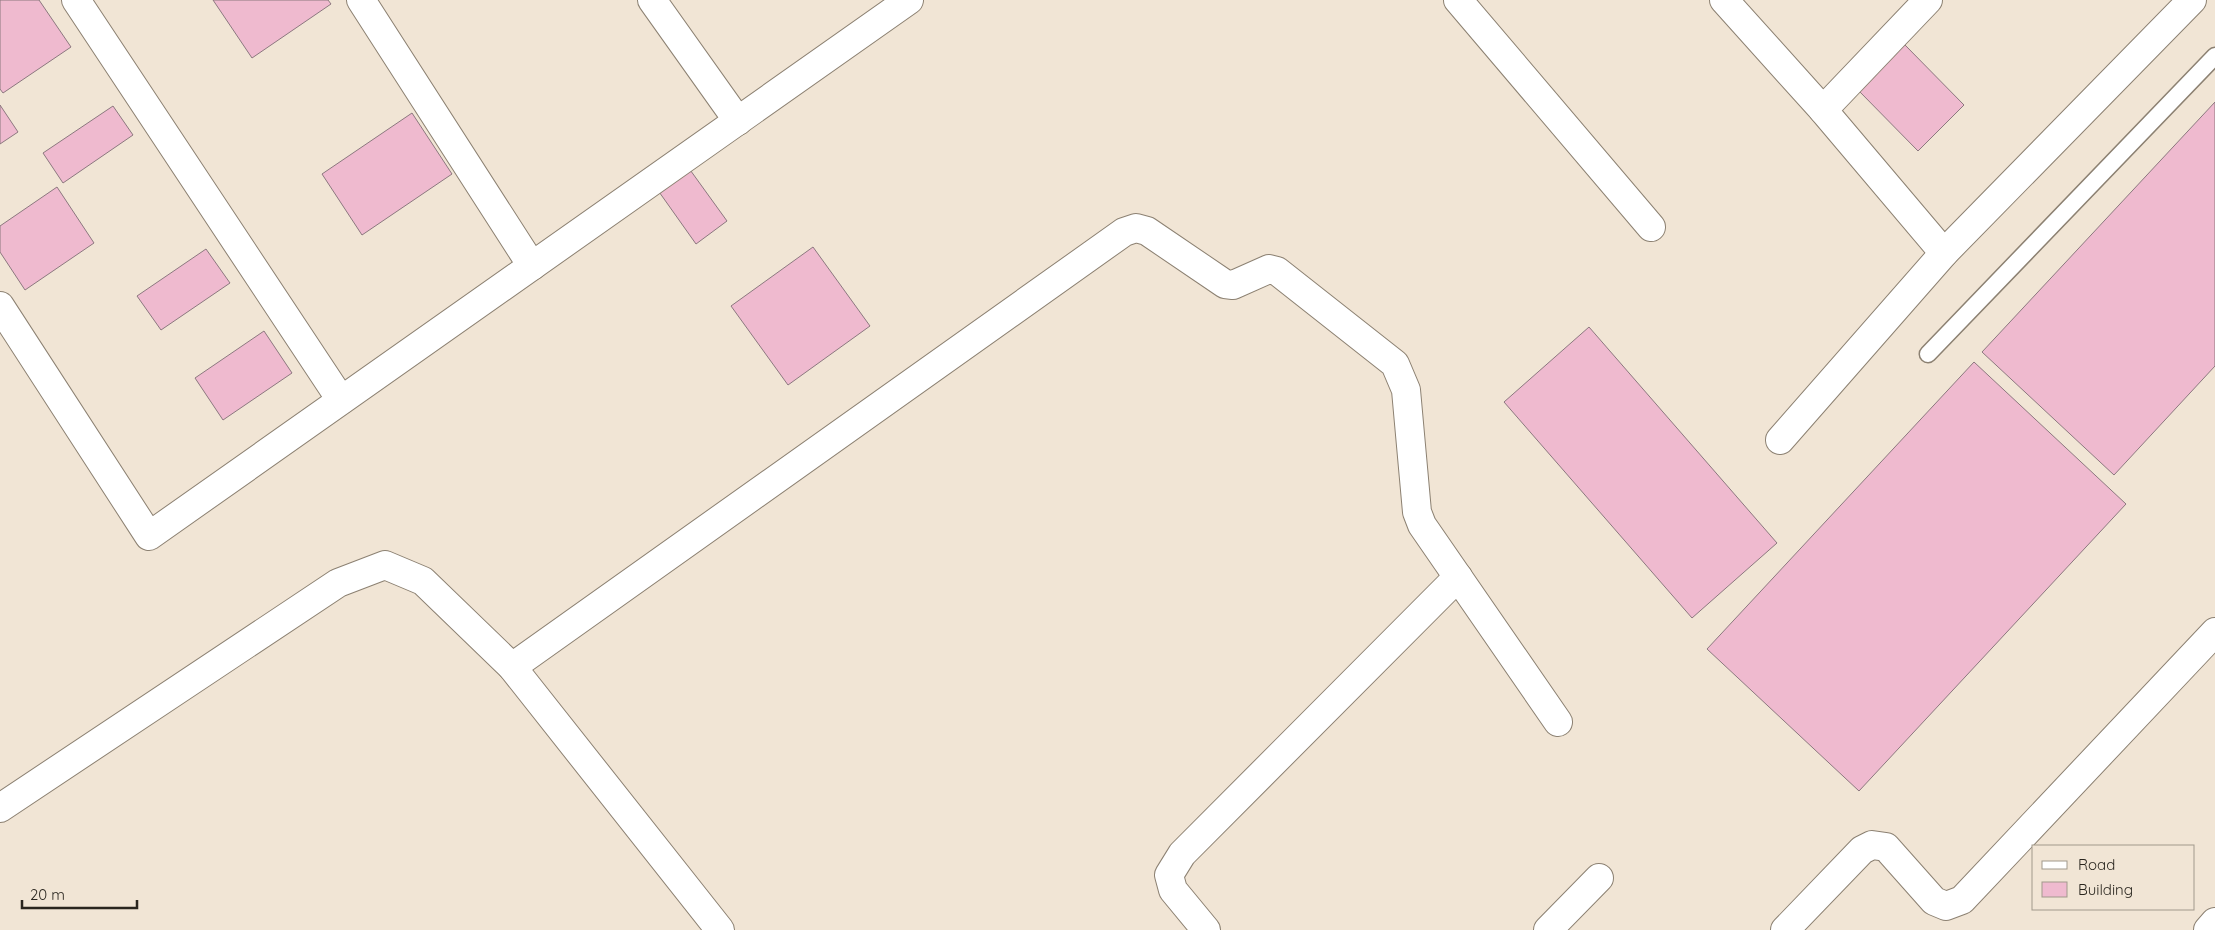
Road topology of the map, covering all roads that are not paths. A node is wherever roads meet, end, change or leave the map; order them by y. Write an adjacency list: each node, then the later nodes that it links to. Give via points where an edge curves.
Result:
1 (76, 0): 17 (street)
2 (361, 0): 14 (street)
3 (652, 0): 11 (street)
4 (910, 0): 11 (street)
5 (1458, 0): 12 (street)
6 (1724, 0): 10 (street)
7 (1928, 0): 10 (street)
8 (2192, 0): 13 (street)
9 (2215, 56): 16 (lane)
10 (1823, 110): 13 (street)
11 (738, 121): 14 (street)
12 (1650, 227)
13 (1944, 253): 18 (street)
14 (532, 266): 17 (street)
15 (0, 306): 17 (street, via 149,536)
16 (1928, 354)
17 (341, 400)
18 (1780, 440)
19 (1458, 577): 21 (street, via 1422,525 1417,512 1406,390 1395,364 1277,272 1270,269 1233,286 1225,284 1147,231 1136,228 1124,232); 22 (street); 27 (street, via 1182,854 1169,875 1173,890)
20 (2215, 632): 29 (street, via 1962,900 1946,906 1934,901 1886,847 1872,845 1862,850)
21 (512, 667): 23 (street, via 423,581 385,564 338,583); 26 (street)
22 (1558, 722)
23 (0, 808)
24 (1599, 878): 28 (street)
25 (2215, 922): 30 (street)
26 (720, 930)
27 (1206, 930)
28 (1548, 930)
29 (1785, 930)
30 (2208, 930)

